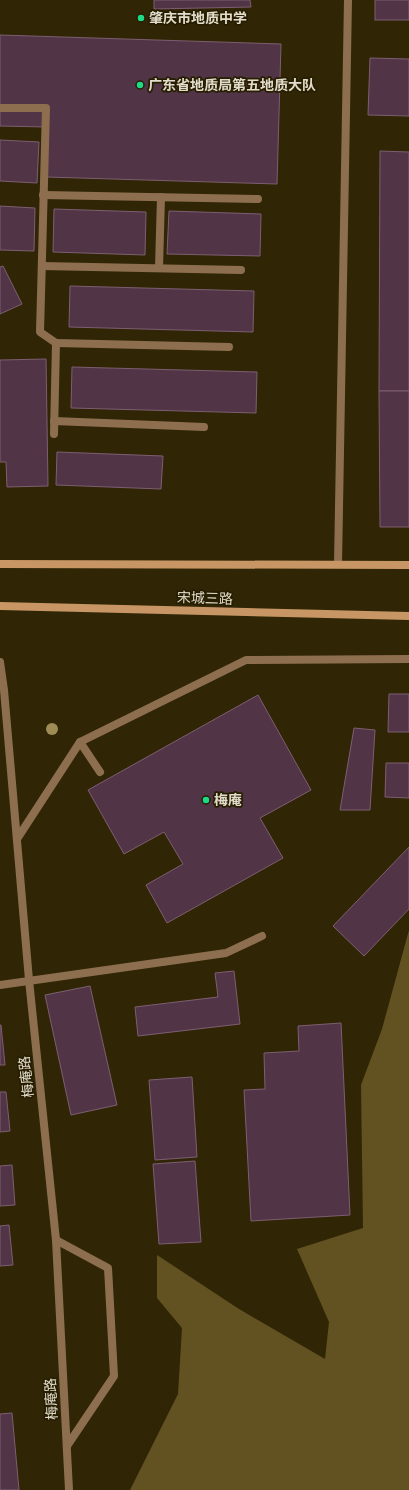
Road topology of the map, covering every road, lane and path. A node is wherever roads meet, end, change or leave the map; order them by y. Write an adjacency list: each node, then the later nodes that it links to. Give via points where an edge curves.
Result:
1 (348, 0): 15 (street)
2 (0, 108): 3 (street, via 46,108)
3 (44, 195): 4 (street); 6 (street)
4 (162, 197): 5 (street); 7 (street)
5 (258, 199)
6 (42, 266): 7 (street); 9 (street, via 40,332)
7 (159, 268): 8 (street)
8 (241, 270)
9 (56, 343): 10 (street); 11 (street)
10 (229, 347)
11 (54, 421): 12 (street); 13 (street)
12 (204, 427)
13 (54, 434)
14 (0, 564): 15 (main road)
15 (338, 564): 16 (main road)
16 (409, 565)
17 (0, 606): 18 (main road, 宋城三路)
18 (409, 616)
19 (409, 659): 21 (street, via 246,660)
20 (0, 662): 23 (street, 梅庵路)
21 (80, 742): 22 (street); 23 (street)
22 (100, 772)
23 (17, 839): 25 (street, 梅庵路)
24 (262, 936): 25 (street, via 226,954)
25 (29, 980): 26 (street); 27 (street, 梅庵路)
26 (0, 985)
27 (56, 1240): 28 (street, 梅庵路); 28 (street, via 108,1268 114,1376)
28 (67, 1446): 29 (street, 梅庵路)
29 (69, 1490)

